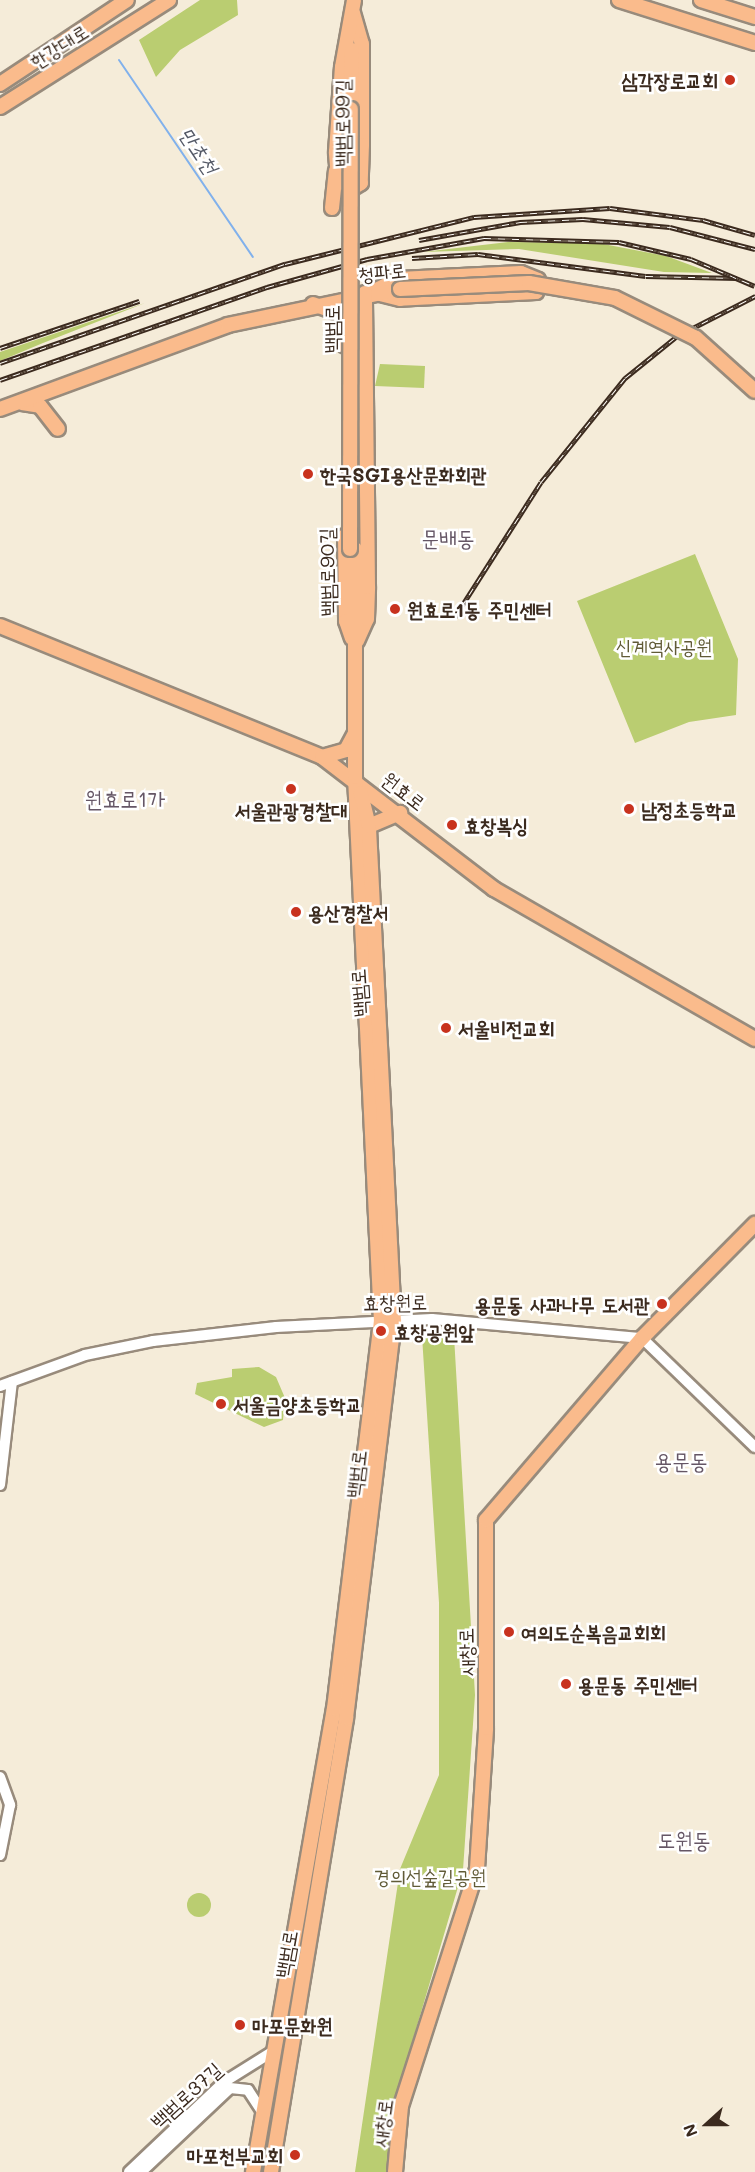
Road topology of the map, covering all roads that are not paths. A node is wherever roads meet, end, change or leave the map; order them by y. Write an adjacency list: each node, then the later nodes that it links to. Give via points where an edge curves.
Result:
1 (127, 0): 8 (main road, 한강대로)
2 (169, 0): 9 (main road, 한강대로)
3 (619, 0): 7 (main road)
4 (701, 0): 6 (main road)
5 (353, 4): 10 (main road, 백범로99길, via 342,67); 11 (main road, 백범로99길, via 362,44); 21 (main road, 백범로, bridge)
6 (755, 17)
7 (755, 43)
8 (0, 84)
9 (0, 107)
10 (337, 142): 11 (main road, via 346,151); 12 (main road, 백범로99길)
11 (362, 146): 13 (main road, 백범로99길, via 361,183)
12 (336, 169): 13 (main road, 백범로99길); 13 (main road, via 332,208)
13 (348, 188)
14 (368, 292): 14 (main road, via 400,299 531,295 538,280 521,273 399,279); 15 (main road, 청파로); 16 (main road, 청파로, bridge, via 529,283 615,298 696,338); 21 (main road, 백범로90길, via 368,598 367,619)
15 (313, 303): 17 (main road, 청파로, via 228,325); 21 (main road, 백범로90길, via 342,314 345,332 346,621)
16 (755, 391)
17 (17, 403): 18 (main road, 청파로); 19 (main road, via 40,406)
18 (0, 409)
19 (58, 429)
20 (0, 626): 23 (main road, 원효로)
21 (355, 646): 22 (main road, 백범로)
22 (354, 733): 23 (main road, via 346,750); 24 (main road, 백범로)
23 (322, 757): 24 (main road, 원효로)
24 (355, 777): 25 (main road, 원효로); 26 (main road, 백범로)
25 (400, 813): 26 (main road); 29 (main road, 원효로, via 494,889)
26 (366, 832): 27 (main road, 백범로); 28 (main road, 백범로)
27 (367, 1012): 28 (main road); 31 (main road, 백범로)
28 (381, 1039): 31 (main road, 백범로)
29 (755, 1039)
30 (755, 1224): 33 (main road, 새창로)
31 (386, 1251): 32 (main road, 백범로)
32 (388, 1322): 33 (street, 효창원로, via 432,1319); 34 (street, 효창원로, via 153,1341 85,1354); 36 (main road, 백범로)
33 (642, 1338): 37 (street); 51 (main road, 새창로, via 486,1520 486,1728 477,1869 401,2106)
34 (12, 1382): 35 (street, 효창원로); 38 (street)
35 (0, 1386)
36 (380, 1387): 39 (main road, 백범로); 40 (main road, 백범로)
37 (755, 1447)
38 (0, 1485)
39 (334, 1709): 40 (main road); 43 (main road, 백범로)
40 (346, 1718): 44 (main road, 백범로)
41 (0, 1777): 42 (street, via 10,1805)
42 (0, 1855)
43 (276, 2025): 44 (main road, via 283,2016); 45 (main road, 백범로)
44 (294, 2026): 50 (main road, 백범로)
45 (272, 2052): 46 (main road, 백범로); 47 (street, 백범로37길, via 224,2082)
46 (262, 2113): 48 (street, 백범로37길, via 248,2090 230,2088); 49 (main road, 백범로)
47 (129, 2172)
48 (141, 2172)
49 (254, 2172)
50 (272, 2172)
51 (395, 2172)

